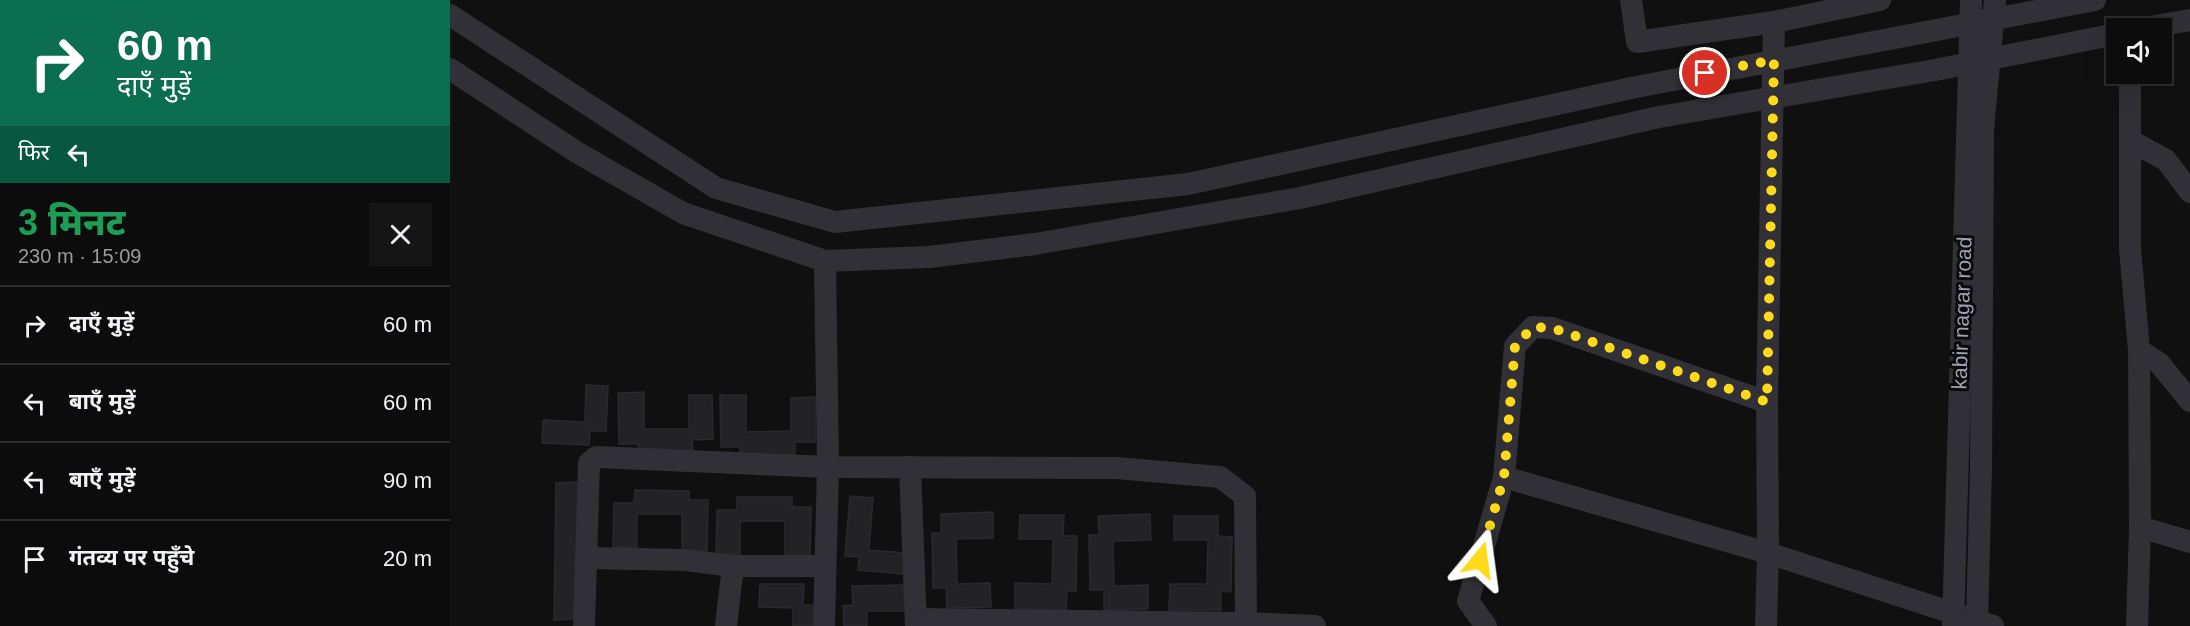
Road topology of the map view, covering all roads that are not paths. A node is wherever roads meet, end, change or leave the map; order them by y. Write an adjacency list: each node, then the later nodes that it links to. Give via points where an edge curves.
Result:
1 (1631, 0): 8 (street, via 1637,42)
2 (1880, 0): 8 (street)
3 (1971, 0): 9 (street, kabir nagar road)
4 (2095, 0): 5 (street)
5 (1994, 9): 9 (street); 13 (street)
6 (450, 15): 12 (street, via 716,188 836,222 1188,184)
7 (2190, 20): 10 (street)
8 (1774, 22): 12 (street)
9 (1969, 23): 12 (street); 13 (street, kabir nagar road)
10 (2172, 23)
11 (2106, 36): 13 (street)
12 (1774, 60): 16 (street)
13 (1979, 62): 16 (street); 32 (street, kabir nagar road); 35 (street, via 1983,129)
14 (450, 69): 19 (street, via 578,153 683,213)
15 (2130, 84): 17 (street)
16 (1773, 98): 19 (street, via 1659,117 1300,198 1070,238 929,257); 22 (street)
17 (2131, 141): 18 (street, via 2166,160); 20 (street, via 2130,249)
18 (2190, 192)
19 (825, 261): 23 (street)
20 (2139, 350): 21 (street, via 2159,363); 26 (street)
21 (2190, 401)
22 (1767, 402): 25 (street, via 1552,328 1533,327 1515,346); 28 (street)
23 (828, 467): 24 (street); 29 (street, via 596,457 589,463); 31 (street)
24 (909, 467): 33 (street); 34 (street, via 1116,468 1220,477 1245,496)
25 (1504, 477): 28 (street); 40 (street, via 1468,601)
26 (2140, 527): 27 (street); 42 (street)
27 (2190, 542)
28 (1768, 553): 32 (street); 41 (street)
29 (586, 558): 30 (street, via 685,560); 36 (street)
30 (733, 566): 31 (street); 37 (street)
31 (825, 566): 38 (street)
32 (1953, 620): 35 (street)
33 (916, 622): 34 (street)
34 (1246, 624): 39 (street)
35 (1982, 624)
36 (584, 626)
37 (726, 626)
38 (824, 626)
39 (1316, 626)
40 (1486, 626)
41 (1766, 626)
42 (2137, 626)

